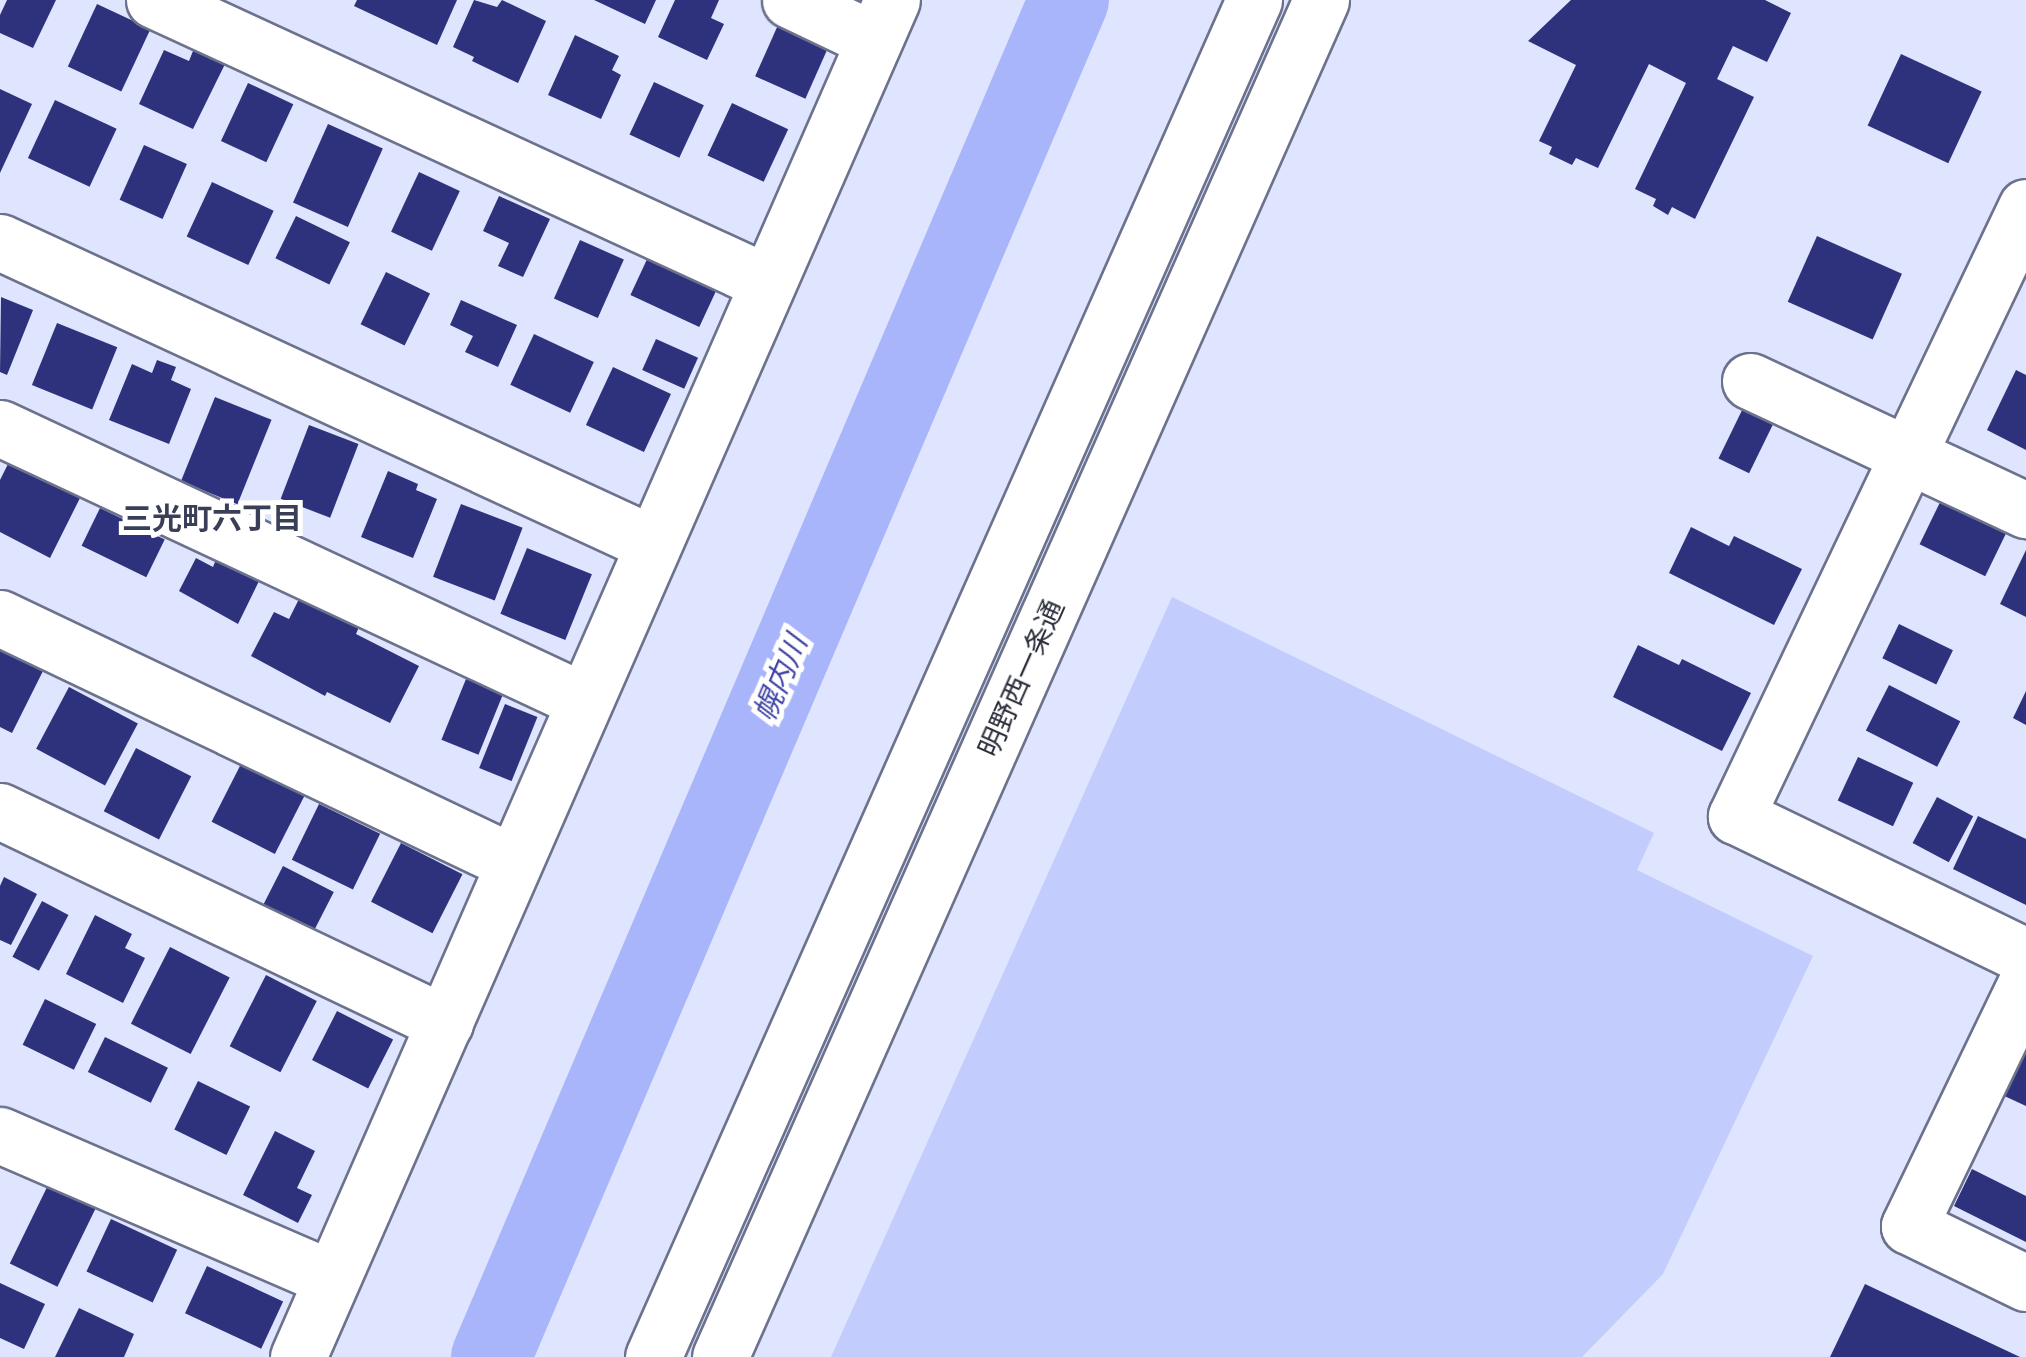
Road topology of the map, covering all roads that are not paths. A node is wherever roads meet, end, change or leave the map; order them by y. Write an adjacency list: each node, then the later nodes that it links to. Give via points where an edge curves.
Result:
1 (154, 0): 8 (street)
2 (790, 0): 5 (street)
3 (1254, 0): 25 (street)
4 (1322, 0): 26 (street, 明野西一条通)
5 (883, 20): 8 (street)
6 (2026, 207): 11 (street)
7 (0, 242): 13 (street)
8 (766, 282): 13 (street)
9 (1750, 380): 11 (street)
10 (0, 428): 15 (street)
11 (1907, 454): 12 (street); 18 (street, via 1736,816)
12 (2026, 510)
13 (653, 544): 15 (street)
14 (0, 618): 17 (street)
15 (584, 701): 17 (street)
16 (0, 811): 20 (street)
17 (514, 863): 20 (street)
18 (2026, 956)
19 (2026, 983): 23 (street, via 1909,1226)
20 (445, 1023): 22 (street)
21 (0, 1135): 22 (street)
22 (331, 1278): 24 (street)
23 (2026, 1283)
24 (298, 1357)
25 (653, 1357)
26 (720, 1357)

